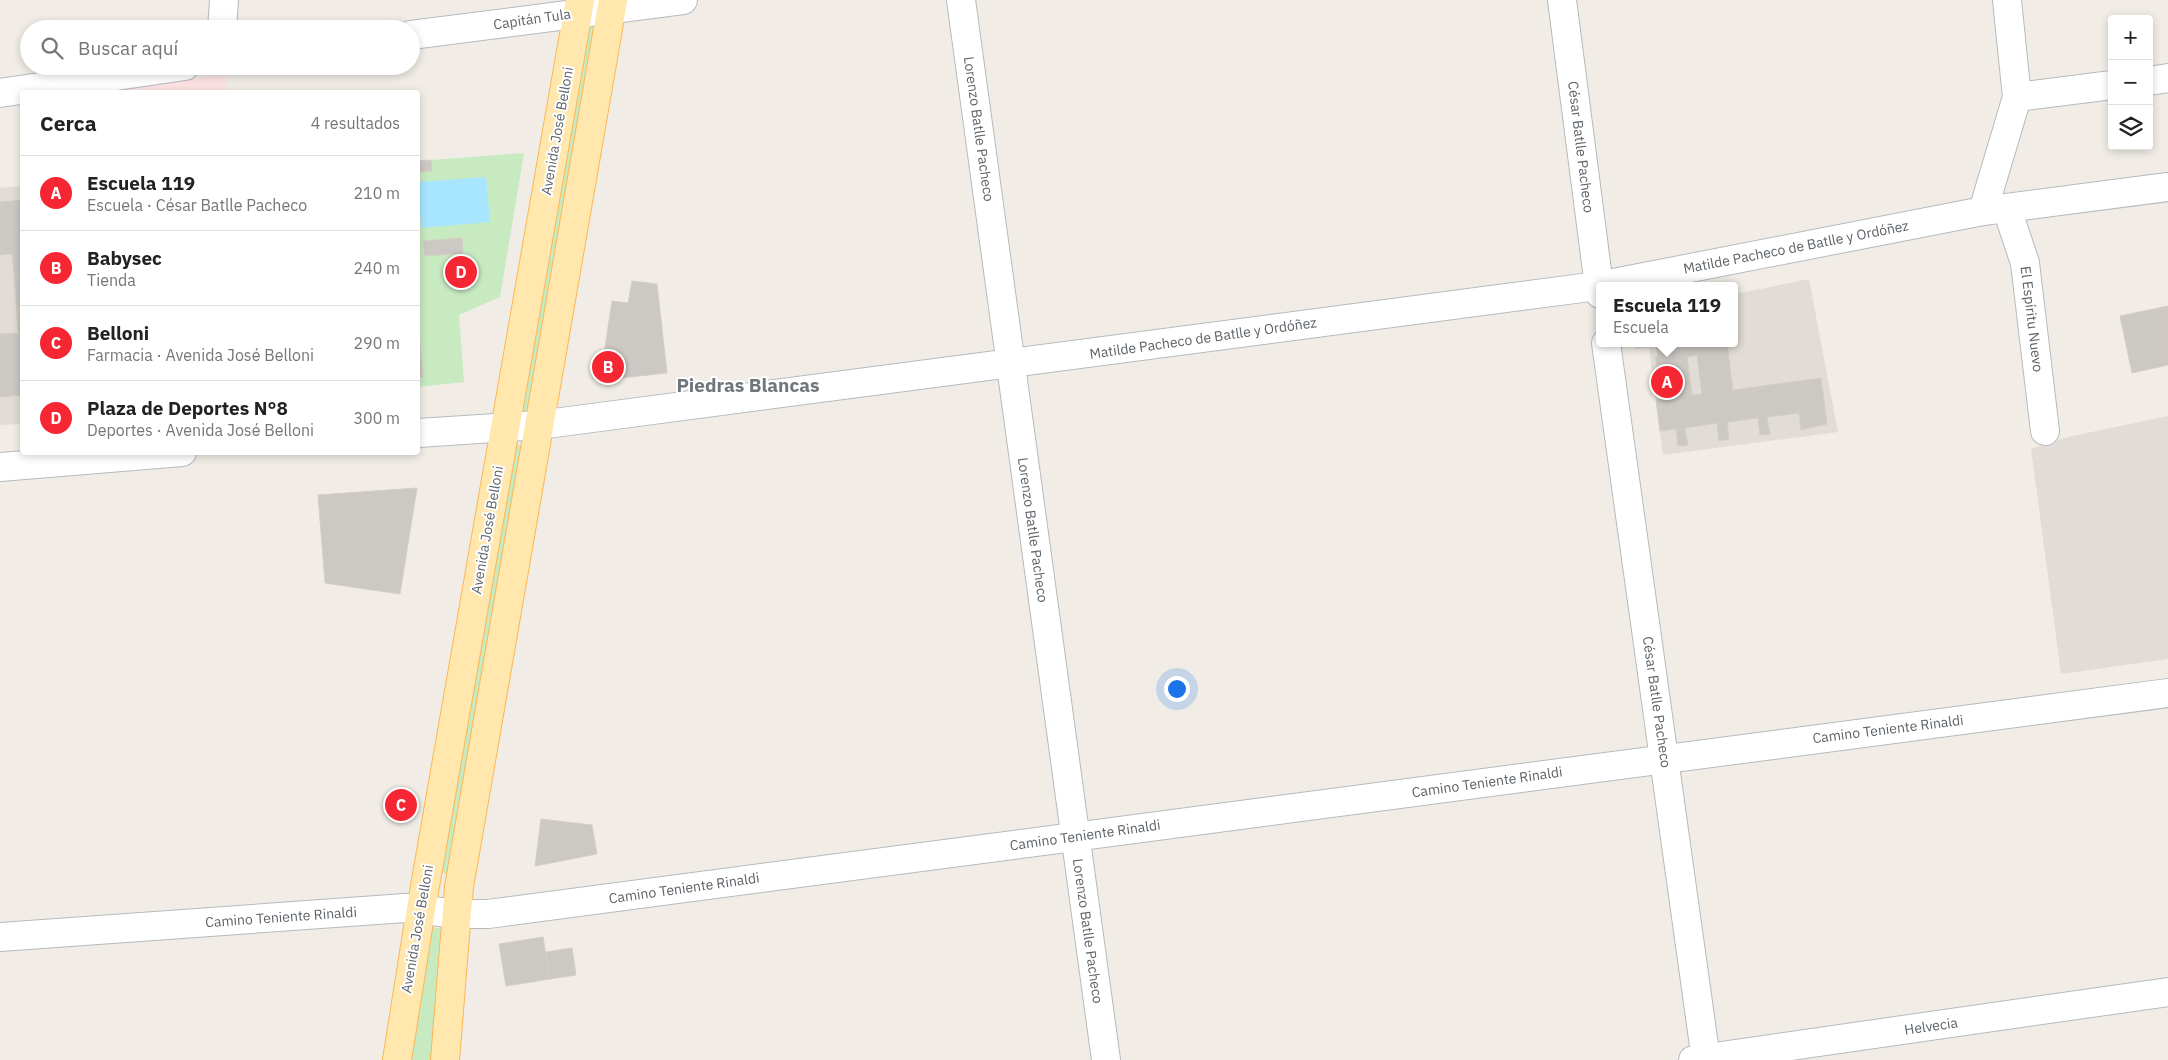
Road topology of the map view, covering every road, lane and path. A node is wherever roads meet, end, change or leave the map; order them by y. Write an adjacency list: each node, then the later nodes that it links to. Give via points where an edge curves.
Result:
1 (224, 0): 8 (street)
2 (684, 0): 6 (street, Capitán Tula)
3 (961, 0): 24 (street, Lorenzo Batlle Pacheco)
4 (1562, 0): 20 (street, César Batlle Pacheco)
5 (2007, 0): 17 (street)
6 (612, 4): 7 (street, Capitán Tula); 25 (main road)
7 (578, 6): 9 (street, Capitán Tula); 26 (main road, Avenida José Belloni)
8 (223, 20)
9 (420, 33)
10 (123, 75): 15 (street)
11 (2168, 78): 12 (street)
12 (2153, 80)
13 (2108, 86): 17 (street)
14 (20, 90): 16 (street)
15 (21, 90)
16 (0, 93)
17 (2017, 97): 19 (street)
18 (2168, 187): 19 (street, Matilde Pacheco de Batlle y Ordóñez)
19 (1995, 210): 21 (street, Matilde Pacheco de Batlle y Ordóñez); 27 (street, El Espíritu Nuevo, via 2025,263)
20 (1598, 282)
21 (1639, 282)
22 (1596, 290): 24 (street, Matilde Pacheco de Batlle y Ordóñez)
23 (1607, 347): 32 (street, César Batlle Pacheco)
24 (1010, 363): 25 (street, Matilde Pacheco de Batlle y Ordóñez); 33 (street, Lorenzo Batlle Pacheco)
25 (539, 425): 26 (street, Matilde Pacheco de Batlle y Ordóñez); 35 (main road, via 461,877)
26 (506, 426): 28 (street, Matilde Pacheco de Batlle y Ordóñez); 34 (main road, Avenida José Belloni)
27 (2045, 431)
28 (420, 433)
29 (146, 455): 30 (street)
30 (0, 467)
31 (2168, 693): 32 (street, Camino Teniente Rinaldi)
32 (1665, 758): 33 (street, Camino Teniente Rinaldi); 38 (street, César Batlle Pacheco)
33 (1075, 837): 35 (street, Camino Teniente Rinaldi, via 488,914); 41 (street, Lorenzo Batlle Pacheco)
34 (421, 909): 35 (street, Camino Teniente Rinaldi); 36 (street, Camino Teniente Rinaldi); 39 (main road, Avenida José Belloni)
35 (458, 914): 40 (main road)
36 (0, 937)
37 (2168, 992): 38 (street, Helvecia)
38 (1702, 1059)
39 (397, 1060)
40 (445, 1060)
41 (1106, 1060)

